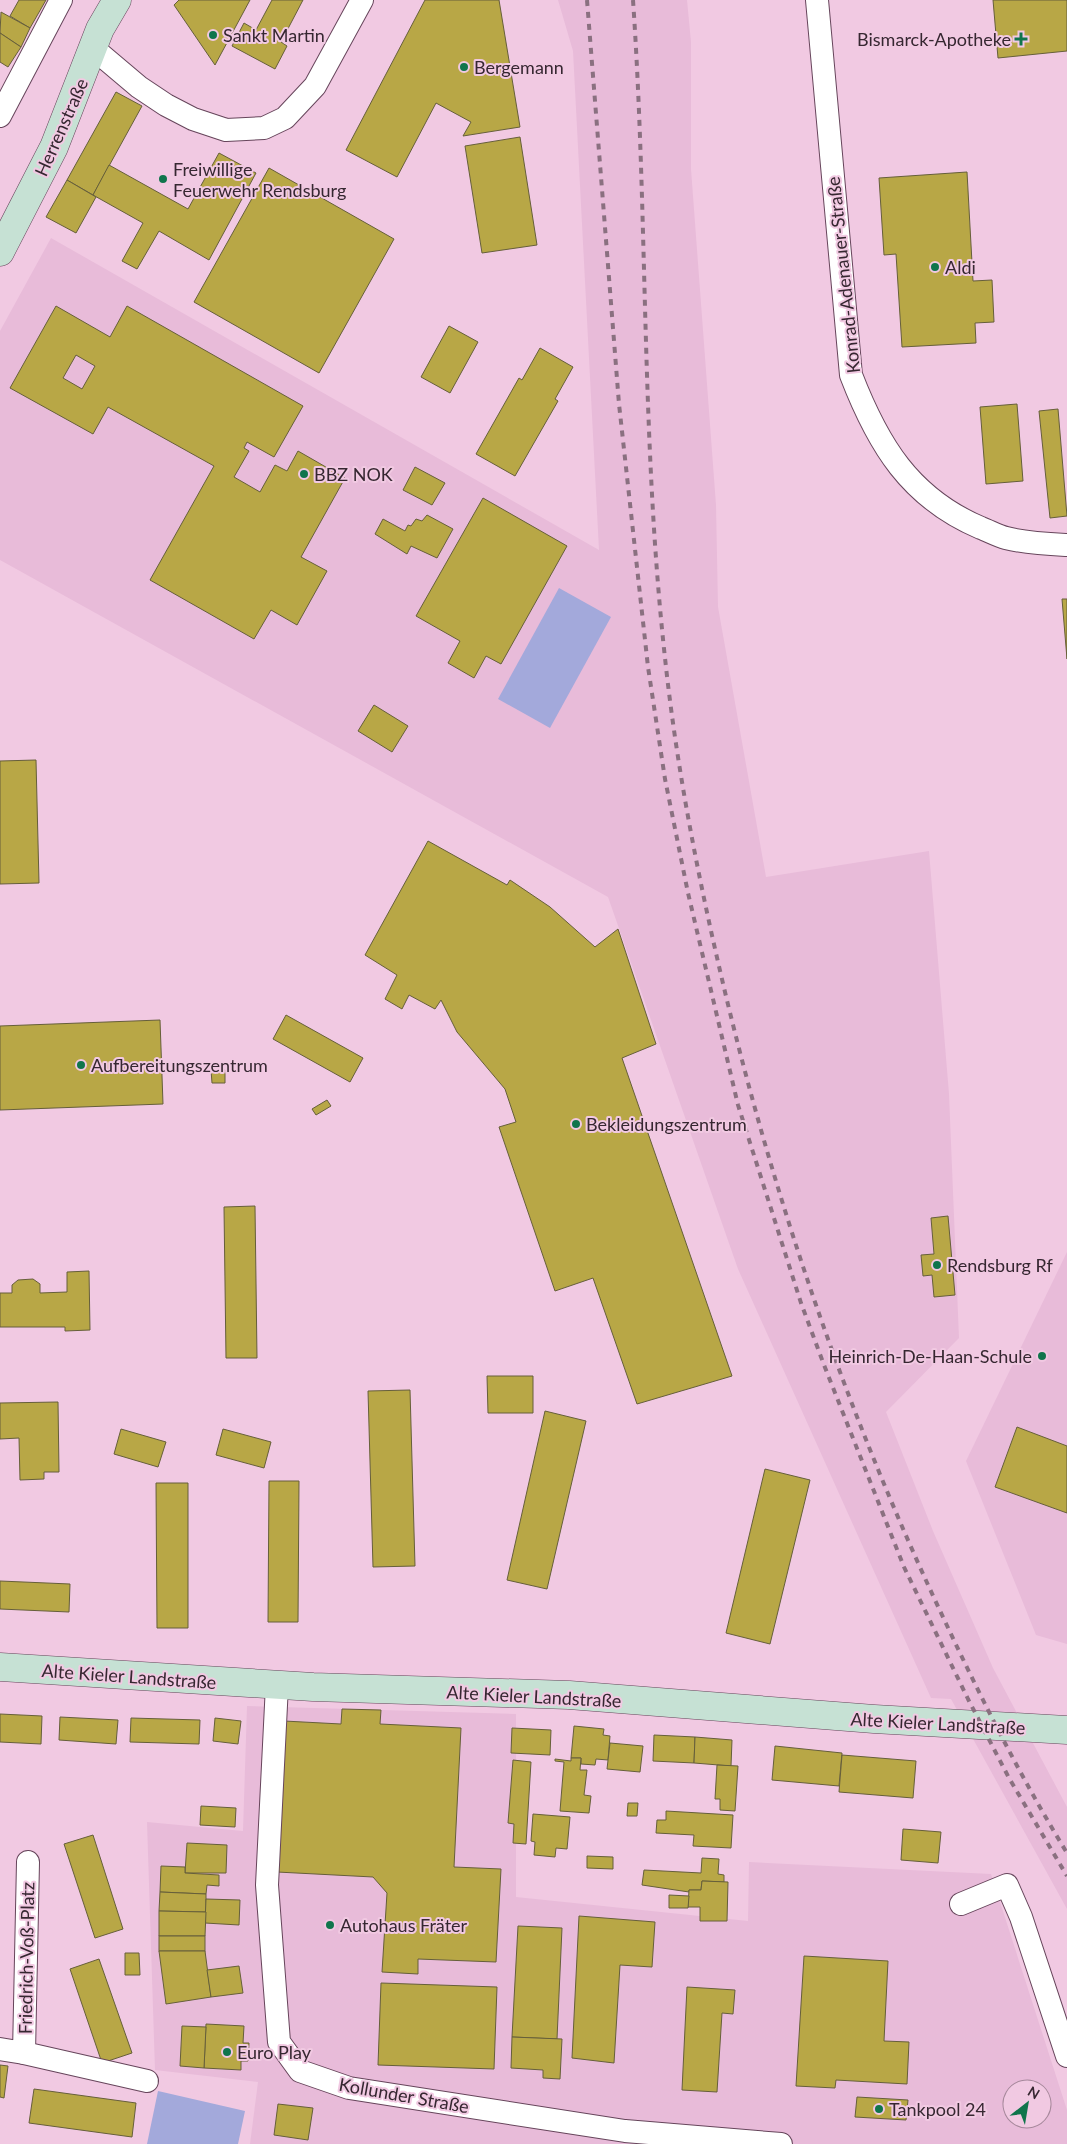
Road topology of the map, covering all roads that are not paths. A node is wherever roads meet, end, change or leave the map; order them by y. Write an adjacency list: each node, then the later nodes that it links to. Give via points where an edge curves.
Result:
1 (61, 0): 7 (street)
2 (106, 0): 6 (street)
3 (118, 0): 6 (street, Herrenstraße)
4 (362, 0): 6 (street, via 316,86 285,118 264,128 226,130 166,106 139,87)
5 (817, 0): 10 (street, Konrad-Adenauer-Straße, via 851,375 865,412 885,448 913,484 960,519 1006,538)
6 (97, 39): 9 (street, Herrenstraße, via 54,147)
7 (6, 88): 8 (street)
8 (0, 116)
9 (0, 252)
10 (1067, 545)
11 (0, 1667): 12 (street, Alte Kieler Landstraße)
12 (278, 1685): 13 (street, Alte Kieler Landstraße, via 570,1695 874,1719); 20 (street, Kollunder Straße, via 267,1885 279,2042 300,2071 349,2088 586,2125 661,2136)
13 (1067, 1730)
14 (28, 1862): 17 (street, Friedrich-Voß-Platz)
15 (961, 1904): 18 (street, via 1007,1885 1021,1917)
16 (0, 2048): 17 (street, Friedrich-Voß-Platz)
17 (24, 2053): 19 (street, Friedrich-Voß-Platz)
18 (1067, 2056)
19 (147, 2081)
20 (781, 2144)

